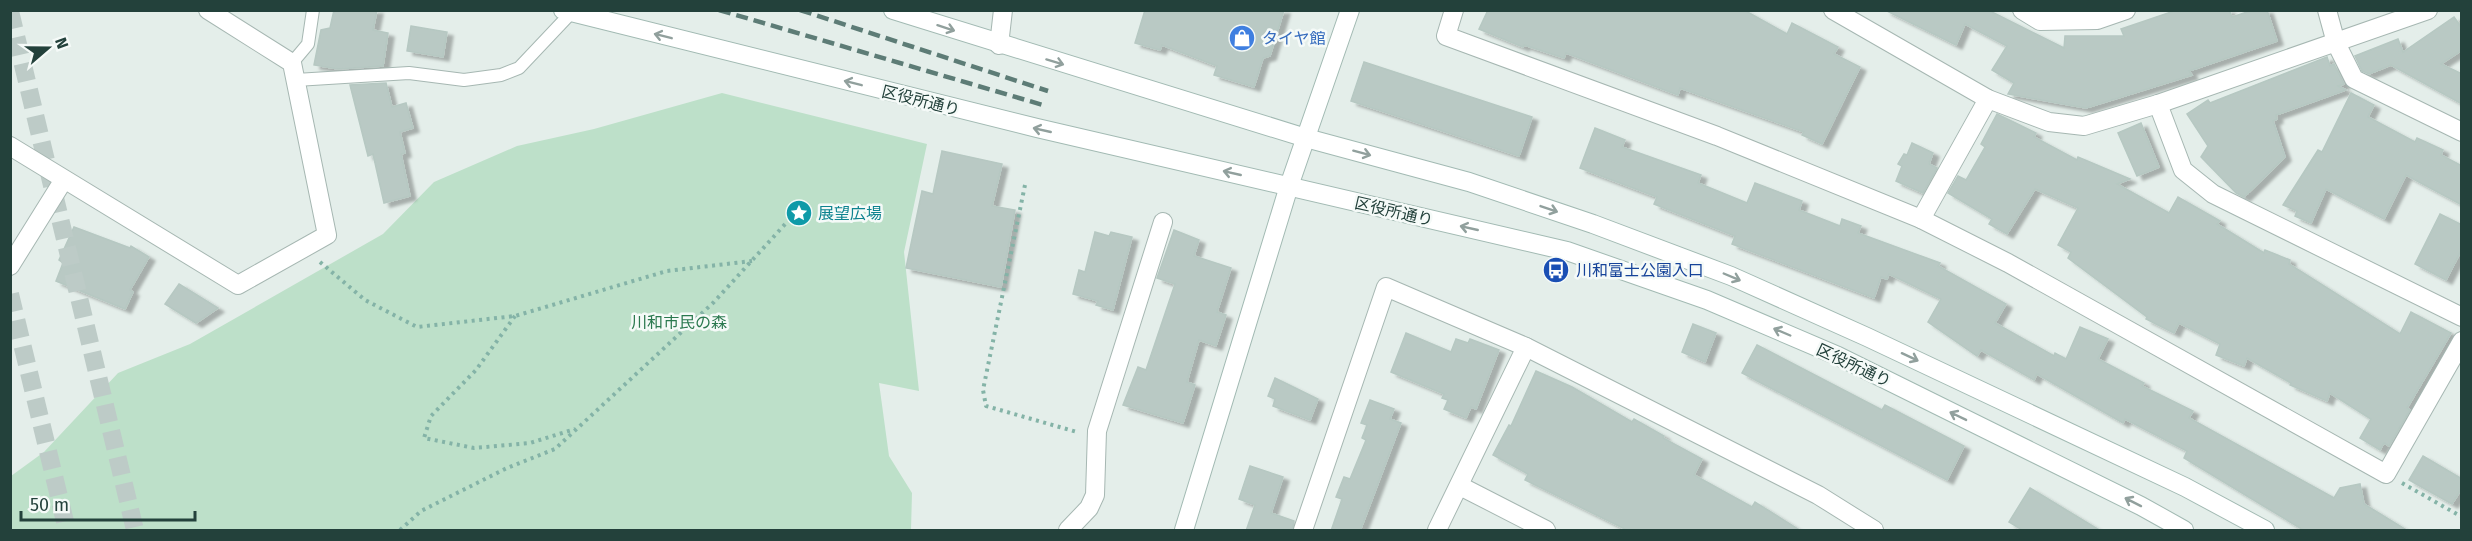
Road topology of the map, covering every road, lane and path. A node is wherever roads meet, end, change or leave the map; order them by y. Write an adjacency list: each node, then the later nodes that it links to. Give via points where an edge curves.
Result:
1 (208, 10): 15 (street)
2 (313, 10): 15 (lane, via 308,44)
3 (893, 10): 14 (street, 区役所通り, one-way to 14)
4 (1003, 10): 14 (street)
5 (1350, 10): 19 (street)
6 (1454, 10): 24 (street, via 1446,36 1717,136)
7 (2022, 10): 8 (street, via 2040,21 2097,20)
8 (2126, 10)
9 (2327, 10): 13 (street)
10 (2428, 10): 13 (street)
11 (1835, 11): 16 (street)
12 (567, 12): 15 (lane, via 519,68 501,75 464,80 409,73); 23 (street, 区役所通り, one-way to 12)
13 (2336, 43): 17 (street); 18 (street, via 2354,78)
14 (999, 45): 19 (street, 区役所通り, one-way to 19)
15 (294, 72): 27 (street, via 327,235)
16 (1988, 99): 17 (street, via 2049,122 2084,126); 24 (street)
17 (2158, 104): 31 (street, via 2183,170 2213,194)
18 (2462, 132)
19 (1306, 138): 23 (street); 47 (street, 区役所通り, one-way to 47, via 1469,182 1731,276 2185,487)
20 (10, 147): 21 (street)
21 (63, 181): 27 (street, via 238,285); 29 (street)
22 (1025, 185): 35 (path, via 982,390 986,406)
23 (1289, 186): 41 (street); 46 (street, 区役所通り, one-way to 23, via 1838,356 1707,300 1567,251)
24 (1921, 219): 36 (street, via 2008,263)
25 (788, 221): 28 (path)
26 (1164, 222): 35 (street)
27 (303, 248): 30 (path, via 365,300 417,327)
28 (753, 261): 30 (path, via 667,271); 34 (path)
29 (10, 266)
30 (515, 316): 34 (path, via 476,370 431,416 424,438 474,448 530,443)
31 (2462, 317)
32 (2462, 341): 36 (street)
33 (1526, 347): 37 (street); 42 (street, via 1386,287); 45 (street, via 1818,495)
34 (576, 429): 39 (path, via 555,449 507,468 422,511)
35 (1096, 437): 40 (street, via 1095,495)
36 (2385, 474): 38 (path)
37 (1460, 486): 43 (street); 44 (street)
38 (2462, 517)
39 (400, 531)
40 (1068, 531)
41 (1184, 531)
42 (1304, 531)
43 (1437, 531)
44 (1546, 531)
45 (1874, 531)
46 (2184, 531)
47 (2265, 531)

